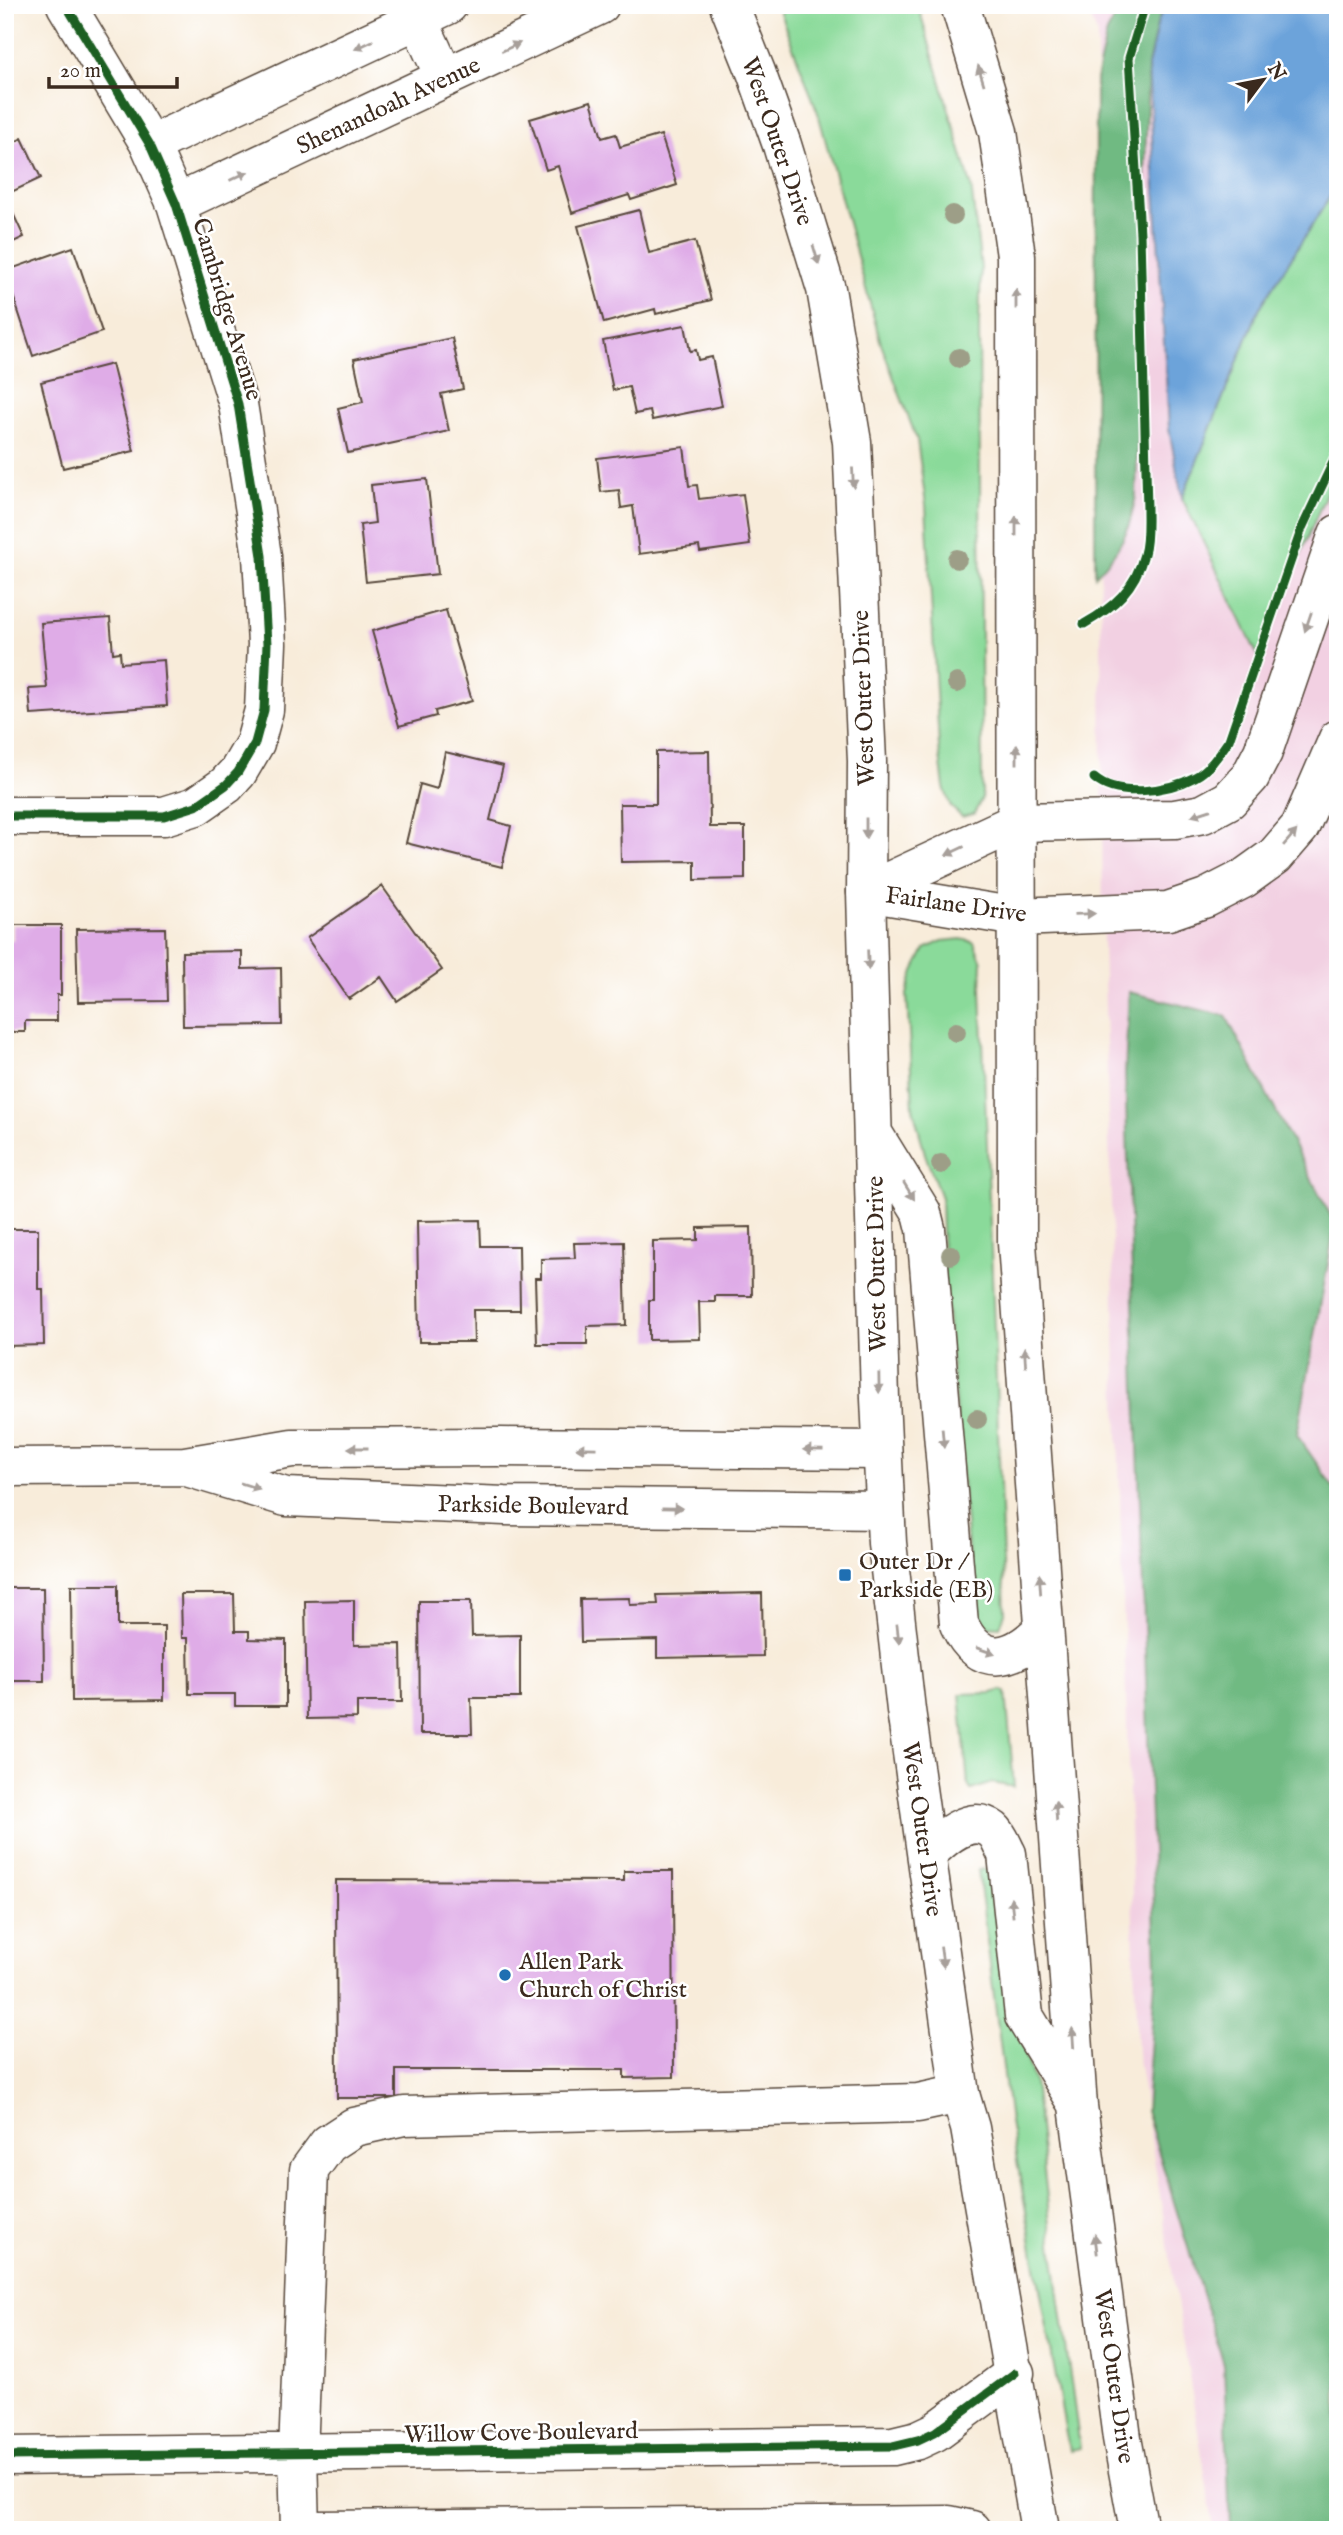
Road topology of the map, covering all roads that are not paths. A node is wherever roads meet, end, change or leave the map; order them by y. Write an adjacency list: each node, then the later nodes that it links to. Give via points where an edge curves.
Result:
1 (66, 5): 7 (street, Cambridge Avenue)
2 (600, 5): 6 (street, Shenandoah Avenue, one-way to 2)
3 (729, 5): 13 (street, West Outer Drive, one-way to 13, via 778,133 826,289 852,442 867,761)
4 (960, 5): 12 (street, West Outer Drive, one-way to 4, via 1016,256 998,132)
5 (433, 12): 6 (street); 7 (street, one-way to 7)
6 (445, 78): 8 (street, Shenandoah Avenue, one-way to 6)
7 (150, 145): 8 (street, Cambridge Avenue)
8 (176, 204): 11 (street, Cambridge Avenue, via 238,404 262,556 267,644 264,709 255,743 226,786 196,806 164,816)
9 (1338, 534): 12 (street, Fairlane Drive, one-way to 12, via 1263,752 1250,777 1229,800 1203,814 1175,819)
10 (1338, 739): 14 (street, Fairlane Drive, one-way to 10, via 1168,911 1243,879 1275,856 1300,827)
11 (5, 816)
12 (1017, 822): 13 (street, Fairlane Drive, one-way to 13); 14 (street, West Outer Drive)
13 (866, 892): 14 (street, Fairlane Drive); 15 (street, West Outer Drive, one-way to 15)
14 (1017, 917): 20 (street, West Outer Drive, one-way to 14, via 1017,1243)
15 (873, 1133): 16 (street, West Outer Drive, one-way to 16); 20 (street, one-way to 20, via 922,1213 926,1229 959,1624 978,1650 995,1655 1014,1653)
16 (881, 1450): 17 (street, Parkside Boulevard, one-way to 17, via 292,1448); 19 (street, West Outer Drive)
17 (185, 1466): 18 (street, Parkside Boulevard); 19 (street, Parkside Boulevard, one-way to 19, via 286,1497 505,1506)
18 (5, 1467)
19 (885, 1510): 21 (street, West Outer Drive, one-way to 21, via 906,1710)
20 (1043, 1629): 23 (street, West Outer Drive, one-way to 20)
21 (928, 1853): 22 (street, West Outer Drive, one-way to 22); 23 (street, one-way to 21, via 1024,2016 1007,1854 995,1831 983,1824 966,1825)
22 (960, 2094): 24 (street, West Outer Drive); 25 (street, via 918,2103 404,2116 354,2127 328,2144 309,2170)
23 (1078, 2106): 32 (street, West Outer Drive, one-way to 23, via 1122,2438)
24 (1014, 2373): 25 (street, Willow Cove Boulevard, via 934,2432 893,2446); 31 (street, West Outer Drive)
25 (298, 2454): 26 (street, Willow Cove Boulevard); 27 (street)
26 (5, 2456)
27 (300, 2530)
28 (312, 2530): 29 (street)
29 (362, 2530): 30 (street, via 950,2525)
30 (972, 2530)
31 (1041, 2530)
32 (1139, 2530)

